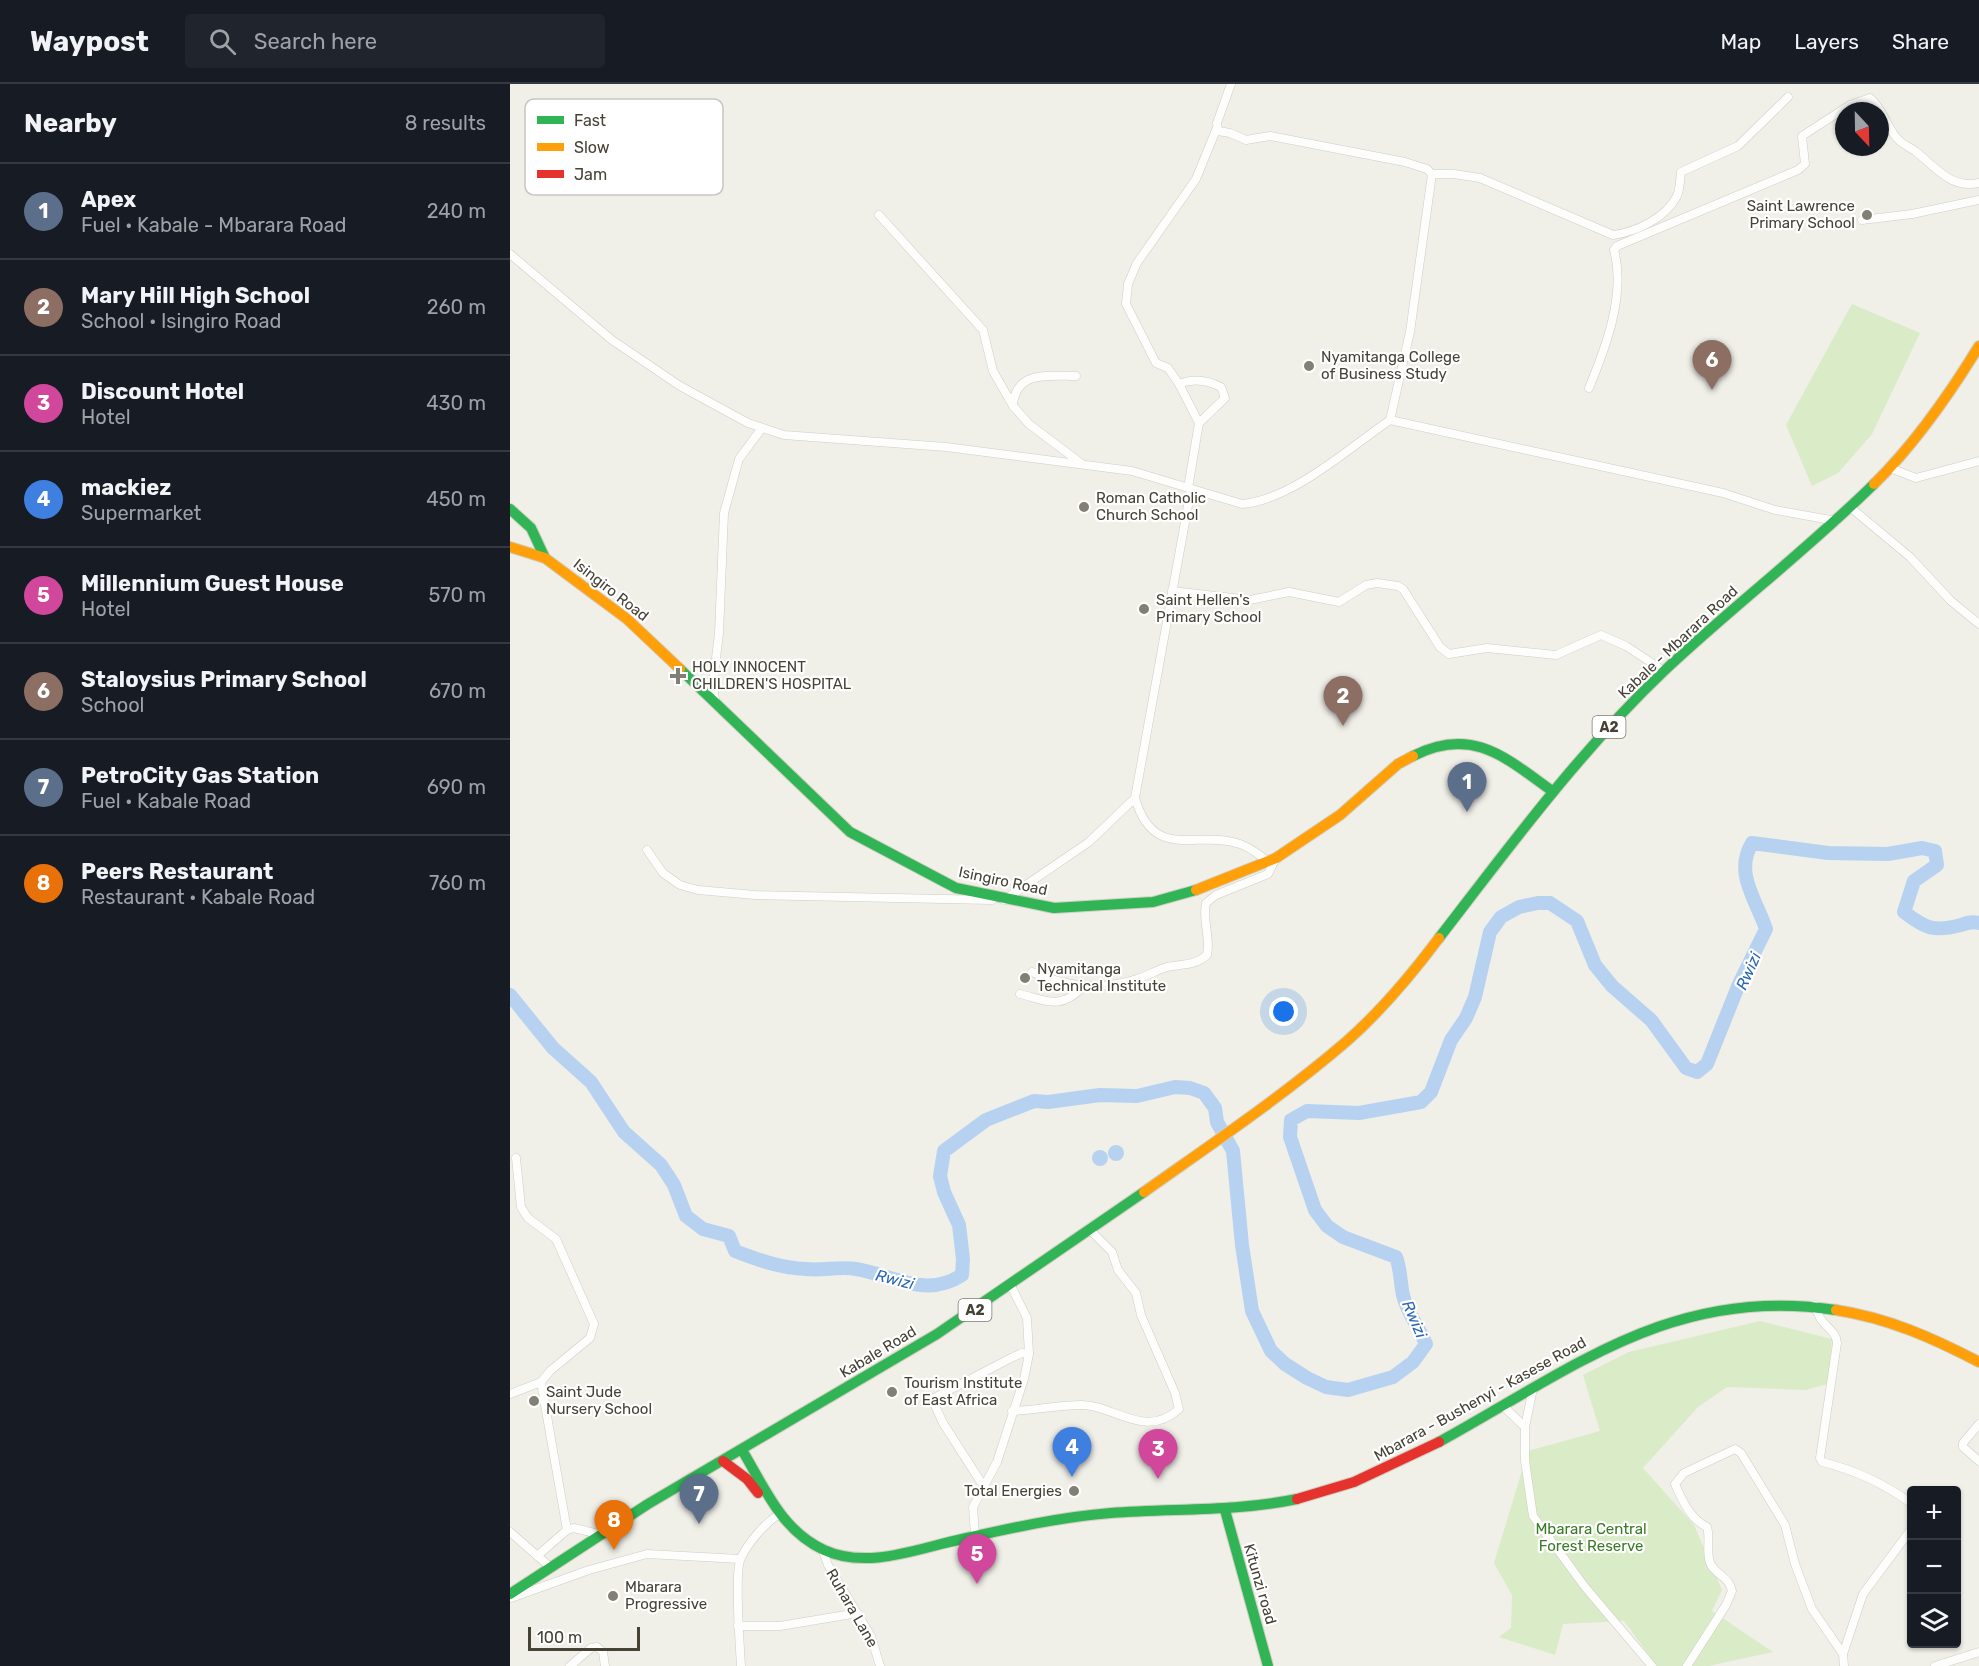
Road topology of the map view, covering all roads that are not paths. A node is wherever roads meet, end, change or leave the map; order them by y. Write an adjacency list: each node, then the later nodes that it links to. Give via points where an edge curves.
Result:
1 (1231, 84): 3 (street)
2 (1788, 97): 4 (street, via 1738,146 1681,172 1677,196 1656,219 1621,234 1606,234 1480,178)
3 (1216, 130): 4 (street, via 1246,141 1270,136 1405,162); 12 (street, via 1196,179 1137,262 1128,284 1129,311 1156,363 1167,368)
4 (1432, 174): 15 (street, via 1410,332)
5 (1979, 183): 13 (street, via 1952,181 1904,145 1870,98 1850,105 1802,136 1805,164 1798,170 1617,246 1614,250 1619,273 1613,316)
6 (1979, 200): 8 (street)
7 (879, 215): 14 (street, via 983,330 993,371)
8 (1862, 220)
9 (510, 254): 17 (street, via 612,340 680,386)
10 (1979, 346): 20 (main road, Kabale - Mbarara Road / A2, via 1956,384)
11 (1076, 376): 14 (street, via 1036,376 1026,380)
12 (1179, 384): 16 (street); 16 (street, via 1197,380 1221,387 1225,398)
13 (1588, 388)
14 (1013, 406): 19 (street, via 1029,424)
15 (1389, 420): 21 (street, via 1294,486 1258,503 1242,504); 24 (street)
16 (1199, 423): 21 (street)
17 (762, 428): 19 (street, via 784,435 946,447); 30 (street, via 739,459 724,513)
18 (1979, 461): 20 (street, via 1916,478)
19 (1083, 465): 21 (street, via 1132,471)
20 (1890, 468): 22 (main road, Kabale - Mbarara Road / A2)
21 (1190, 489): 27 (street)
22 (1850, 507): 24 (main road, Kabale - Mbarara Road / A2); 28 (street, via 1910,557 1951,601)
23 (510, 509): 26 (main road, via 531,528)
24 (1836, 521): 29 (main road, Kabale - Mbarara Road / A2)
25 (510, 547): 26 (main road, Isingiro Road)
26 (545, 558): 30 (main road, Isingiro Road, via 627,619)
27 (1172, 591): 29 (street, via 1250,600 1289,592 1339,602 1366,585 1392,584 1403,589 1440,647 1449,654 1487,648 1556,655 1600,635); 32 (street)
28 (1979, 624)
29 (1664, 670): 31 (main road, Kabale - Mbarara Road / A2)
30 (715, 704): 35 (main road, Isingiro Road, via 850,832 956,888)
31 (1552, 791): 34 (main road, Isingiro Road, via 1500,753 1468,743 1445,744 1398,764 1340,815); 39 (main road, Kabale - Mbarara Road / A2, via 1413,972 1321,1064)
32 (1135, 798): 34 (street, via 1141,817 1162,836 1242,844); 35 (street, via 1089,842)
33 (647, 850): 35 (street, via 663,873 680,885 698,890 755,895)
34 (1272, 860): 35 (main road, Isingiro Road, via 1194,891 1153,902 1053,908); 37 (street, via 1269,874 1216,895 1206,903 1208,949 1202,960 1106,987)
35 (1006, 900)
36 (1032, 972): 37 (street)
37 (1083, 987): 38 (street, via 1066,1001 1055,1003)
38 (1020, 994)
39 (1249, 1118): 41 (main road, Kabale Road / A2)
40 (516, 1158): 46 (street, via 521,1207 528,1218 556,1239 594,1324 590,1338)
41 (1091, 1231): 42 (main road, Kabale Road / A2); 50 (street, via 1112,1252 1118,1270 1136,1293 1179,1409 1152,1422 1119,1417 1083,1405)
42 (1011, 1286): 44 (street, via 1027,1318); 53 (main road, Kabale Road / A2, via 886,1366)
43 (1815, 1305): 45 (main road, Mbarara - Bushenyi - Kasese Road, via 1878,1317 1921,1332); 47 (main road, Mbarara - Bushenyi - Kasese Road, via 1779,1303 1688,1316 1627,1337); 59 (street, via 1820,1321 1836,1336 1837,1343 1820,1458 1860,1474)
44 (1029, 1354): 50 (street); 58 (street, via 1012,1357 932,1399 942,1423)
45 (1979, 1362)
46 (541, 1382): 48 (street); 62 (street)
47 (1533, 1388): 49 (main road, Mbarara - Bushenyi - Kasese Road); 52 (street)
48 (510, 1394)
49 (1502, 1405): 52 (street); 60 (main road, Mbarara - Bushenyi - Kasese Road, via 1371,1475 1291,1500)
50 (1012, 1411): 58 (street, via 997,1462)
51 (1979, 1424): 56 (street, via 1963,1443)
52 (1525, 1427): 82 (street, via 1525,1461 1533,1516 1585,1587)
53 (762, 1438): 54 (main road, Kabale Road / A2); 57 (main road, via 754,1455)
54 (742, 1450): 55 (main road, Kabale Road / A2); 57 (main road, Mbarara - Bushenyi - Kasese Road)
55 (723, 1461): 61 (main road, Mbarara - Bushenyi - Kasese Road, via 753,1484); 64 (main road, Kabale Road / A2)
56 (1979, 1461)
57 (756, 1476): 61 (main road, Mbarara - Bushenyi - Kasese Road)
58 (984, 1486): 66 (street, via 973,1507)
59 (1907, 1501)
60 (1225, 1510): 66 (main road, Mbarara - Bushenyi - Kasese Road, via 1098,1515); 81 (main road, Kitunzi road)
61 (777, 1516): 67 (main road, Mbarara - Bushenyi - Kasese Road, via 789,1532); 69 (street)
62 (567, 1530): 64 (street); 68 (street)
63 (510, 1532): 68 (street)
64 (601, 1534): 70 (main road, Kabale Road / A2)
65 (1907, 1534): 76 (street, via 1863,1594)
66 (975, 1535): 67 (main road, Mbarara - Bushenyi - Kasese Road, via 894,1560 859,1562)
67 (824, 1554): 73 (street, Ruhara Lane)
68 (537, 1556): 70 (street)
69 (740, 1559): 72 (street, via 647,1554); 74 (street)
70 (549, 1566): 71 (main road, Kabale Road / A2)
71 (510, 1594)
72 (510, 1598)
73 (858, 1613): 74 (street, via 780,1626); 80 (street, Ruhara Lane, via 877,1648)
74 (738, 1626): 79 (street)
75 (1979, 1652): 85 (street)
76 (1843, 1654): 83 (street, via 1812,1609 1785,1525 1735,1449 1684,1473 1675,1484 1698,1523 1707,1527 1709,1560 1715,1571 1728,1580 1732,1591); 84 (street)
77 (570, 1666): 78 (street, via 597,1647 603,1652)
78 (605, 1666)
79 (741, 1666)
80 (880, 1666)
81 (1268, 1666)
82 (1652, 1666)
83 (1687, 1666)
84 (1844, 1666)
85 (1935, 1666)

